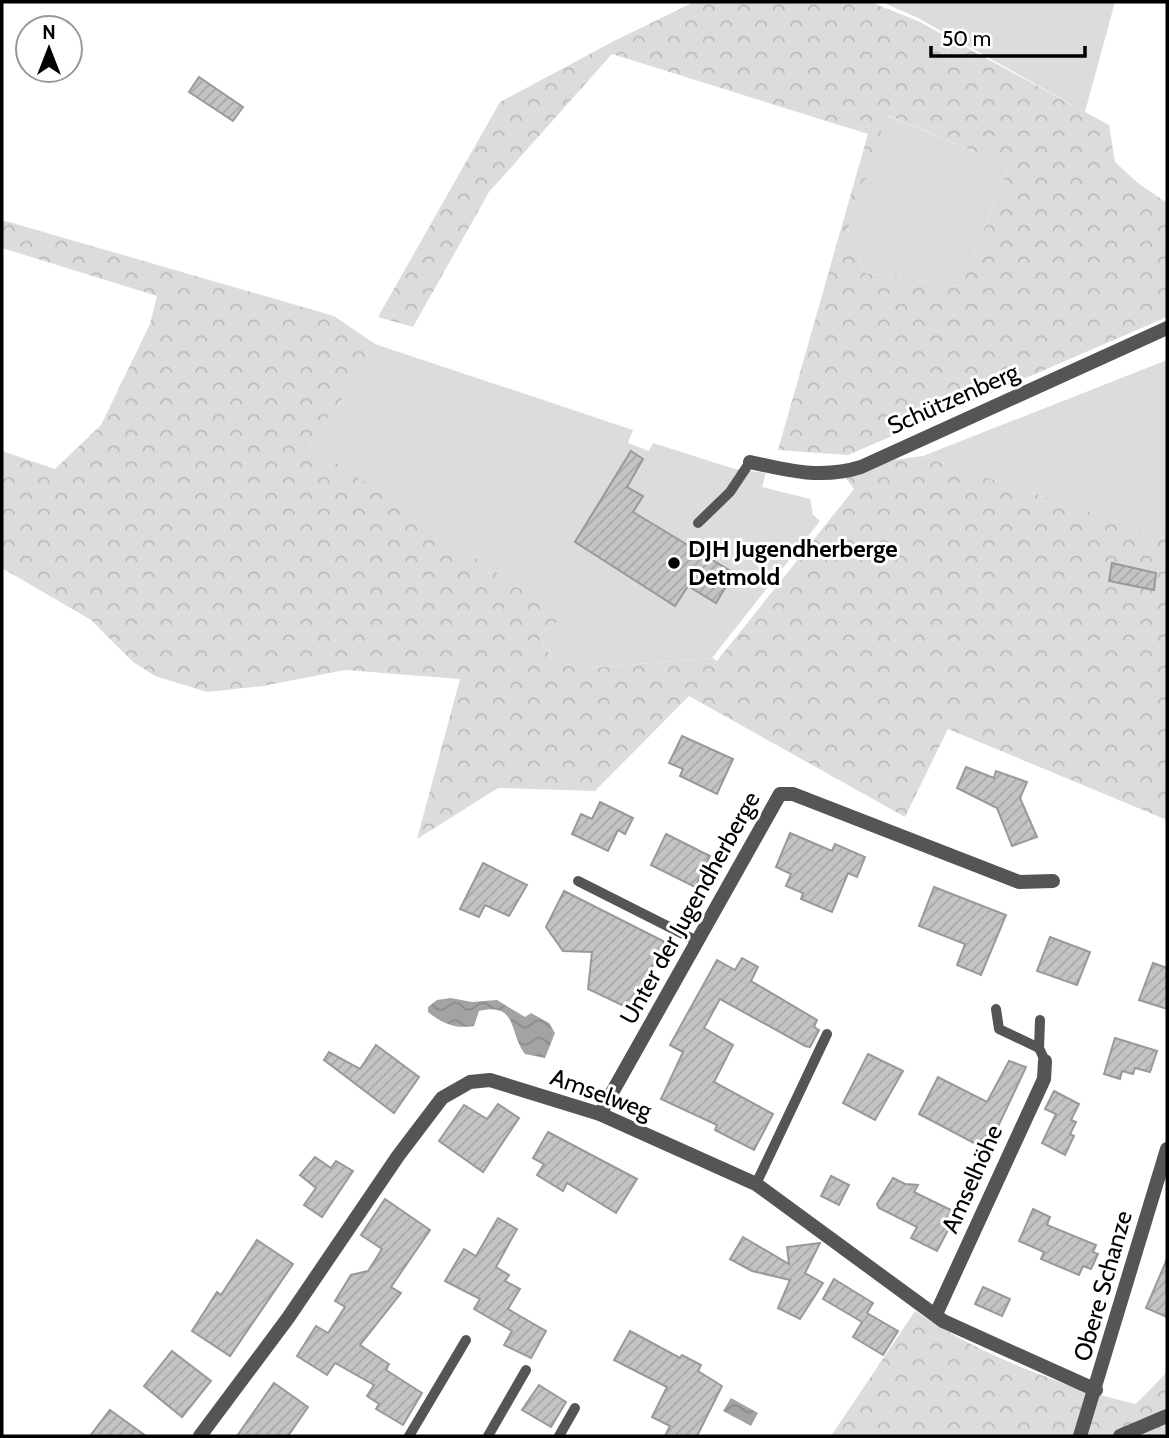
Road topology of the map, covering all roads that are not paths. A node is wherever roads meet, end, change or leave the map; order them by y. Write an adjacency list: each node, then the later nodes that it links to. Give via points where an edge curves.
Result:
1 (1167, 328): 2 (street, Schützenberg, via 837,475 795,473)
2 (750, 462): 3 (lane, via 730,492)
3 (698, 523)
4 (578, 881): 6 (lane)
5 (1053, 881): 6 (street, Unter der Jugendherberge, via 1019,882 793,794 780,794)
6 (697, 941): 11 (street, Unter der Jugendherberge)
7 (996, 1009): 10 (lane, via 999,1029)
8 (1040, 1020): 10 (lane)
9 (827, 1034): 13 (lane)
10 (1042, 1055): 14 (street, Amselhöhe, via 1044,1079)
11 (600, 1114): 13 (street, Amselweg); 20 (street, Amselweg, via 489,1080 470,1082 442,1098)
12 (1167, 1149): 17 (street, Obere Schanze)
13 (756, 1184): 14 (street, Amselweg)
14 (936, 1314): 17 (street, Amselweg, via 965,1333)
15 (466, 1340): 21 (lane)
16 (526, 1370): 22 (lane)
17 (1096, 1390): 24 (street, Obere Schanze)
18 (575, 1408): 23 (lane)
19 (1167, 1416): 25 (street)
20 (200, 1436)
21 (409, 1436)
22 (488, 1436)
23 (559, 1436)
24 (1080, 1436)
25 (1121, 1436)

